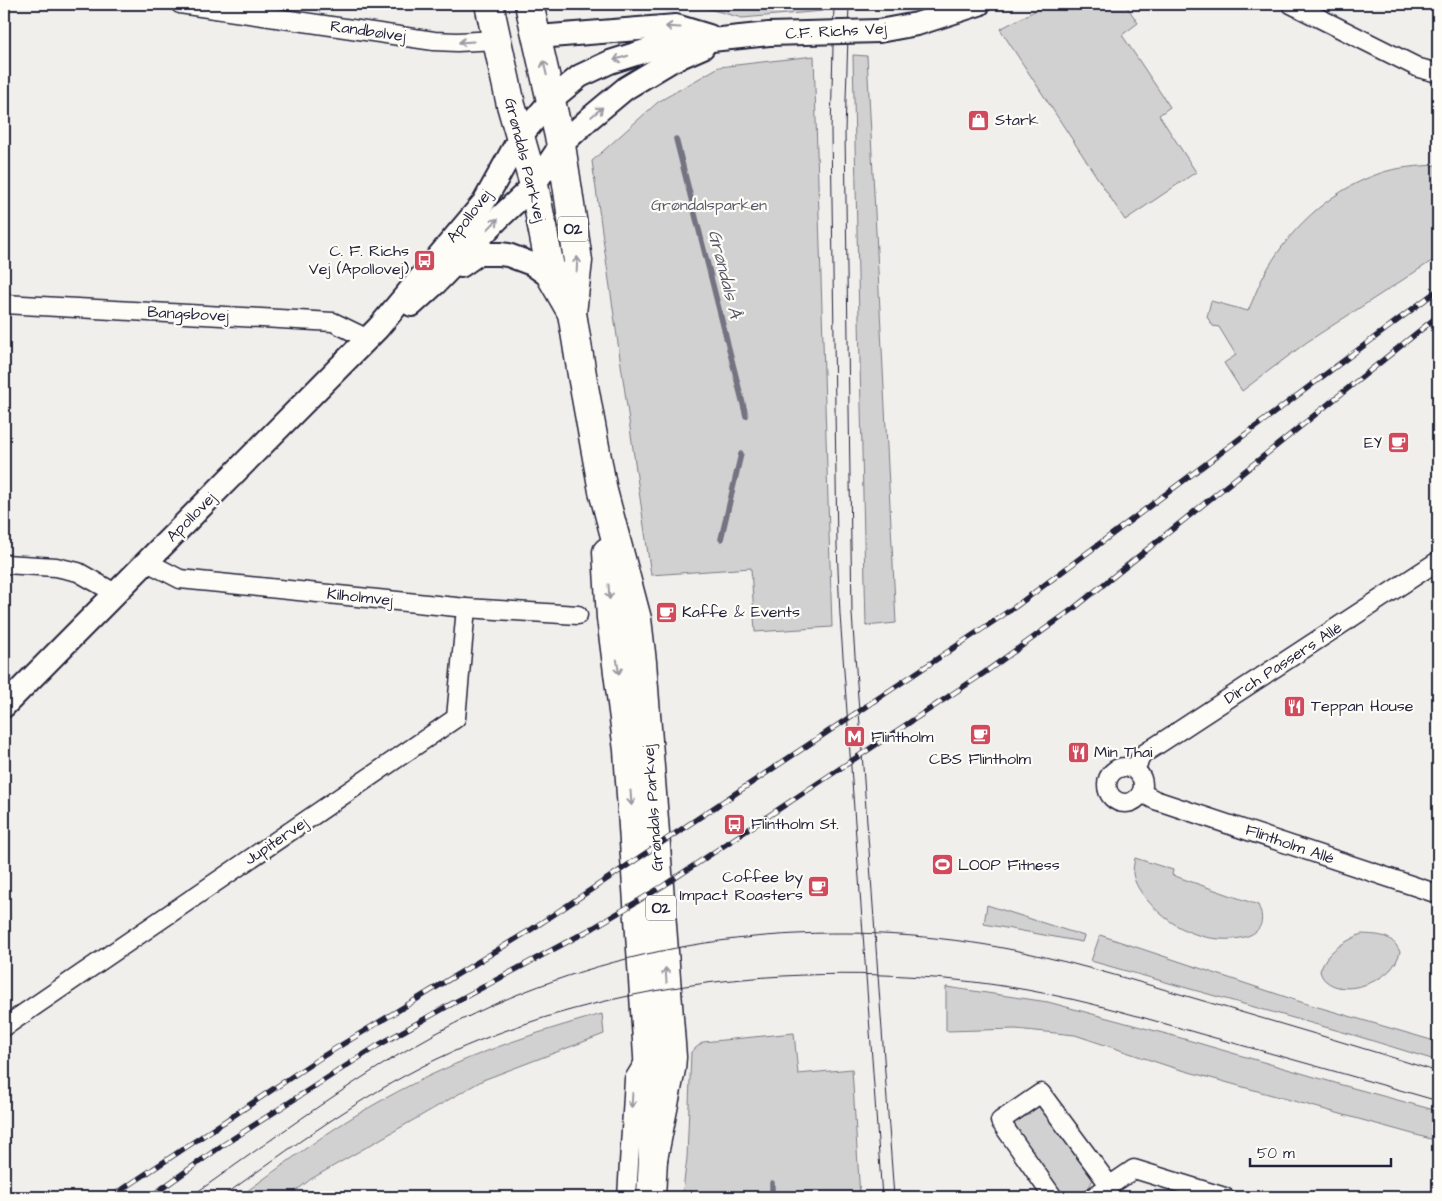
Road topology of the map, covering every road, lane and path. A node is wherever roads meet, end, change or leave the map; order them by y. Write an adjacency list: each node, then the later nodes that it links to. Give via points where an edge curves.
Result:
1 (180, 4): 7 (street, Randbølvej, one-way to 1, via 434,41)
2 (490, 4): 7 (main road, Grøndals Parkvej / O2)
3 (529, 4): 6 (main road, Grøndals Parkvej / O2)
4 (979, 4): 8 (street, C.F. Richs Vej, bridge, via 917,24 879,31 769,34)
5 (1291, 4): 9 (street, via 1419,68)
6 (538, 37): 7 (main road); 8 (street, C.F. Richs Vej, one-way to 6, via 676,26); 10 (main road, Grøndals Parkvej / O2, one-way to 6)
7 (498, 40): 11 (main road, Grøndals Parkvej / O2)
8 (720, 40): 10 (street, C.F. Richs Vej, one-way to 10, via 664,44 610,62 580,76); 12 (street, C.F. Richs Vej, one-way to 8, via 626,88 671,62)
9 (1438, 73)
10 (552, 99): 11 (street, Apollovej); 12 (main road, Grøndals Parkvej / O2)
11 (520, 137): 13 (main road, Grøndals Parkvej / O2); 18 (street, Apollovej, via 484,202)
12 (561, 145): 13 (street, C.F. Richs Vej); 17 (main road, Grøndals Parkvej / O2, one-way to 12, via 578,261)
13 (534, 185): 14 (main road, Grøndals Parkvej / O2); 15 (street, Apollovej, one-way to 13)
14 (552, 278): 15 (street, Apollovej, via 532,264 508,255 478,254); 17 (main road, Grøndals Parkvej / O2)
15 (435, 284): 18 (street, Apollovej)
16 (4, 304): 18 (street, Bangsbovej, via 333,322)
17 (572, 313): 26 (main road, Grøndals Parkvej / O2, via 603,491 611,618)
18 (373, 333): 20 (street, Apollovej)
19 (1438, 561): 27 (street, Dirch Passers Allé, via 1142,755)
20 (147, 562): 22 (street, Apollovej); 23 (street, Kilholmvej, via 180,579)
21 (4, 564): 22 (street, via 56,567 78,572)
22 (115, 593): 25 (street, Apollovej)
23 (466, 608): 24 (street, Kilholmvej); 30 (street, Jupitervej, via 456,718)
24 (578, 615)
25 (4, 706)
26 (635, 716): 31 (main road, Grøndals Parkvej / O2, one-way to 31, via 628,750); 32 (main road, Grøndals Parkvej / O2, one-way to 26, via 672,1056)
27 (1135, 770): 28 (street, via 1143,780); 28 (street, via 1128,767 1116,769 1107,780 1107,791 1122,804 1137,800)
28 (1142, 793): 29 (street, Flintholm Allé)
29 (1438, 894)
30 (4, 1027)
31 (648, 1056): 32 (main road, Grøndals Parkvej / O2); 34 (street, one-way to 34, via 634,1079)
32 (653, 1158): 35 (main road, Grøndals Parkvej / O2)
33 (1110, 1186): 36 (street, via 1041,1093 1000,1121); 37 (street); 38 (street, via 1134,1169)
34 (627, 1197)
35 (651, 1197)
36 (1053, 1197)
37 (1092, 1197)
38 (1225, 1197)

